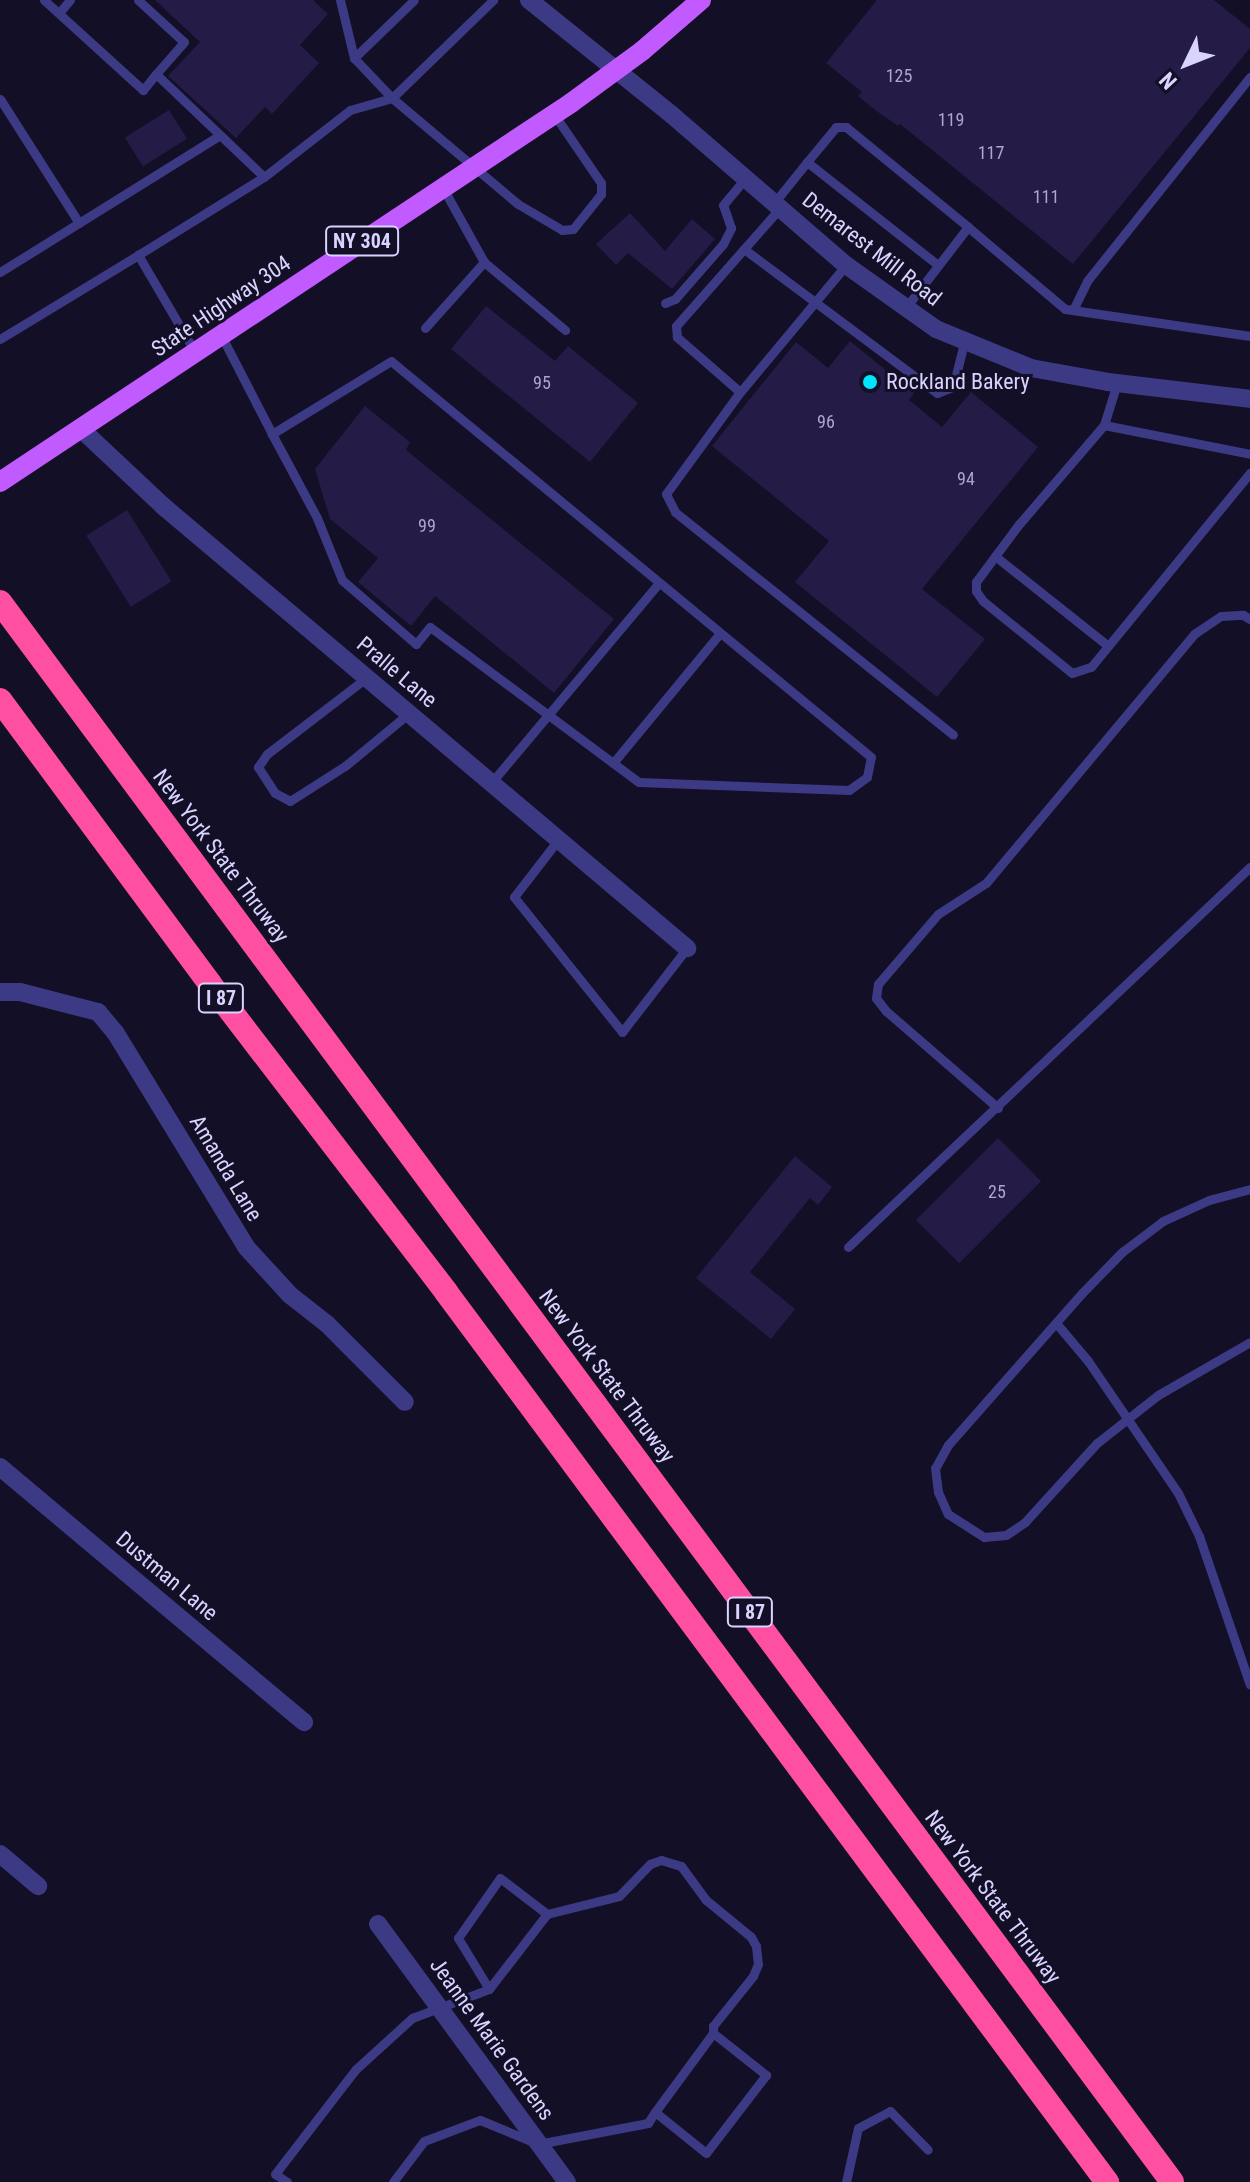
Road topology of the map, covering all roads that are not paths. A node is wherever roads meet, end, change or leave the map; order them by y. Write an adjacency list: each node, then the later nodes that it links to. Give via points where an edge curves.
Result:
1 (44, 0): 9 (lane)
2 (70, 0): 9 (lane)
3 (138, 0): 12 (lane, via 184,42)
4 (340, 0): 10 (lane)
5 (414, 0): 10 (lane)
6 (493, 0): 14 (lane)
7 (529, 0): 11 (street, Demarest Mill Road)
8 (701, 0): 11 (main road, State Highway 304 / NY 304)
9 (59, 13): 12 (lane, via 143,90)
10 (354, 58): 14 (lane)
11 (616, 71): 16 (main road, State Highway 304 / NY 304); 21 (street, Demarest Mill Road)
12 (156, 74): 17 (lane)
13 (1250, 77): 35 (lane, via 1087,281)
14 (392, 98): 19 (lane); 20 (lane, via 350,110)
15 (0, 99): 24 (lane)
16 (554, 114): 19 (main road, State Highway 304 / NY 304); 19 (lane, via 601,183 601,194 573,229 562,230 518,204)
17 (220, 135): 20 (lane); 24 (lane)
18 (807, 162): 23 (lane); 25 (lane, via 836,127 846,127); 30 (lane)
19 (472, 168): 22 (main road, State Highway 304 / NY 304)
20 (264, 177): 27 (lane)
21 (745, 179): 23 (street, Demarest Mill Road); 32 (lane, via 723,205 731,228 723,244 675,299)
22 (443, 188): 28 (lane); 38 (main road, State Highway 304 / NY 304)
23 (777, 206): 26 (lane); 29 (street, Demarest Mill Road)
24 (79, 223): 31 (lane)
25 (968, 227): 30 (lane); 35 (lane, via 1065,309)
26 (744, 249): 33 (lane); 44 (lane, via 675,332)
27 (138, 255): 40 (lane); 42 (lane)
28 (484, 262): 36 (lane); 37 (lane)
29 (846, 265): 33 (lane); 34 (street, Demarest Mill Road)
30 (938, 265): 34 (lane)
31 (0, 272)
32 (665, 303)
33 (815, 304): 41 (lane, via 937,393 953,387); 44 (lane)
34 (904, 310): 41 (street, Demarest Mill Road)
35 (1073, 310): 39 (lane)
36 (425, 328)
37 (565, 330)
38 (221, 335): 42 (main road, State Highway 304 / NY 304); 48 (lane)
39 (1250, 336)
40 (0, 339)
41 (964, 343): 43 (street, Demarest Mill Road, via 1031,368)
42 (195, 352): 47 (main road, State Highway 304 / NY 304)
43 (1117, 383): 45 (street, Demarest Mill Road); 46 (lane)
44 (740, 392): 64 (lane, via 670,483 668,503)
45 (1250, 399)
46 (1104, 425): 49 (lane); 52 (lane)
47 (80, 428): 51 (main road, State Highway 304 / NY 304); 60 (street, Pralle Lane, via 154,498)
48 (272, 434): 53 (lane, via 391,361); 63 (lane, via 317,518 342,580 416,644 430,627)
49 (1250, 454)
50 (1250, 473): 58 (lane)
51 (8, 477)
52 (995, 556): 58 (lane); 58 (lane, via 976,582 976,591 1072,673 1091,667)
53 (659, 583): 57 (lane); 63 (lane)
54 (0, 589): 59 (highway)
55 (0, 602): 59 (highway, New York State Thruway / I 87)
56 (1250, 619): 71 (lane, via 1221,616 1194,634 986,883 938,914 878,984 876,998 886,1011)
57 (720, 633): 65 (lane); 65 (lane, via 871,757 867,777 849,790 639,782)
58 (1108, 646)
59 (41, 657): 96 (highway, New York State Thruway / I 87)
60 (366, 678): 62 (street, Pralle Lane); 62 (lane, via 267,754 258,767 275,793 290,801 345,766)
61 (0, 700): 95 (highway, I 87)
62 (408, 714): 66 (street, Pralle Lane)
63 (550, 716): 65 (lane); 66 (lane)
64 (953, 735)
65 (613, 763)
66 (491, 783): 67 (street, Pralle Lane)
67 (558, 840): 69 (street, Pralle Lane); 69 (lane, via 514,897 622,1032)
68 (1250, 867): 71 (lane)
69 (687, 948)
70 (0, 992): 76 (street, Amanda Lane, via 98,1012 246,1247)
71 (998, 1108): 73 (lane)
72 (1250, 1189): 74 (lane, via 1163,1221 1122,1252)
73 (848, 1247)
74 (1056, 1323): 77 (lane); 77 (lane, via 948,1445 935,1468 948,1514 984,1537 1006,1535)
75 (1250, 1342): 77 (lane, via 1158,1395)
76 (405, 1402)
77 (1128, 1419): 79 (lane, via 1178,1493 1199,1536)
78 (0, 1467): 80 (street, Dustman Lane)
79 (1250, 1685)
80 (304, 1722)
81 (0, 1854): 82 (street)
82 (38, 1886)
83 (547, 1914): 85 (lane); 85 (lane, via 500,1878 458,1938); 87 (lane, via 619,1896 650,1864 661,1860 681,1866 706,1900 751,1937 759,1955 753,1976 713,2026)
84 (378, 1924): 86 (street, Jeanne Marie Gardens)
85 (489, 1989): 86 (lane)
86 (440, 2008): 89 (street, Jeanne Marie Gardens); 91 (lane, via 412,2018 356,2069 275,2174)
87 (713, 2033): 88 (lane); 88 (lane, via 766,2075 706,2153)
88 (655, 2112): 89 (lane, via 648,2123)
89 (538, 2144): 92 (lane, via 480,2120 424,2141); 93 (street, Jeanne Marie Gardens)
90 (928, 2150): 94 (lane, via 890,2111 858,2128)
91 (287, 2182)
92 (393, 2182)
93 (567, 2182)
94 (846, 2182)
95 (1107, 2182)
96 (1172, 2182)

